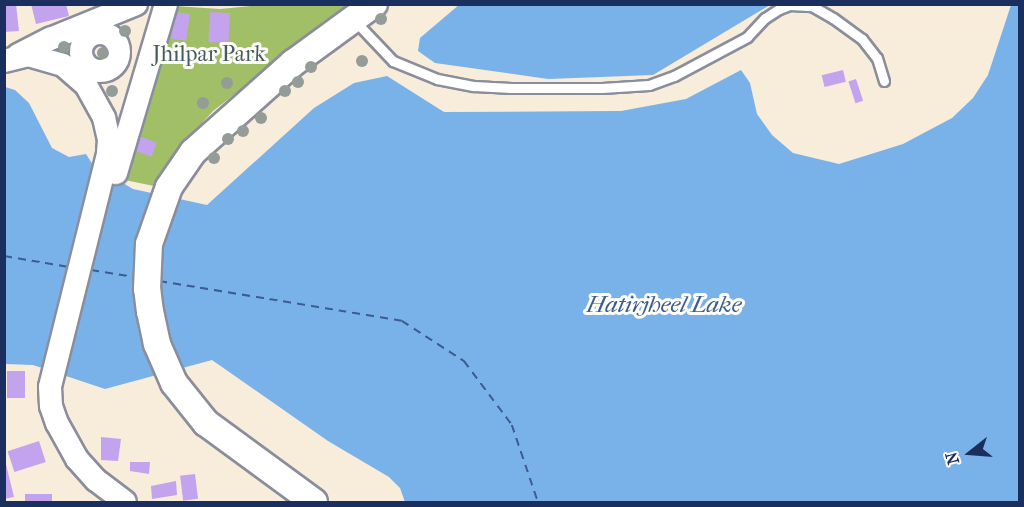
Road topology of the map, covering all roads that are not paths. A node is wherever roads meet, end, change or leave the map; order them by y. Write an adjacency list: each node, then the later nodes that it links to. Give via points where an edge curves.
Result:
1 (136, 4): 5 (street)
2 (166, 4): 9 (street)
3 (374, 4): 4 (main road)
4 (345, 18): 10 (lane, via 393,62 437,79 474,86 602,88 649,85 674,76 747,37 778,9 812,6 862,39 877,58); 13 (main road, via 193,152 169,187 149,244 147,289 157,344 174,383 206,423)
5 (95, 28): 6 (street, via 50,39); 7 (street, via 112,36 118,44); 8 (street, via 82,42)
6 (5, 61): 8 (street, via 28,55)
7 (118, 63): 8 (street, via 109,70); 9 (street)
8 (84, 73): 11 (street)
9 (144, 76): 11 (street)
10 (884, 81)
11 (115, 148): 12 (street, via 51,406 77,459)
12 (125, 502)
13 (314, 502)

